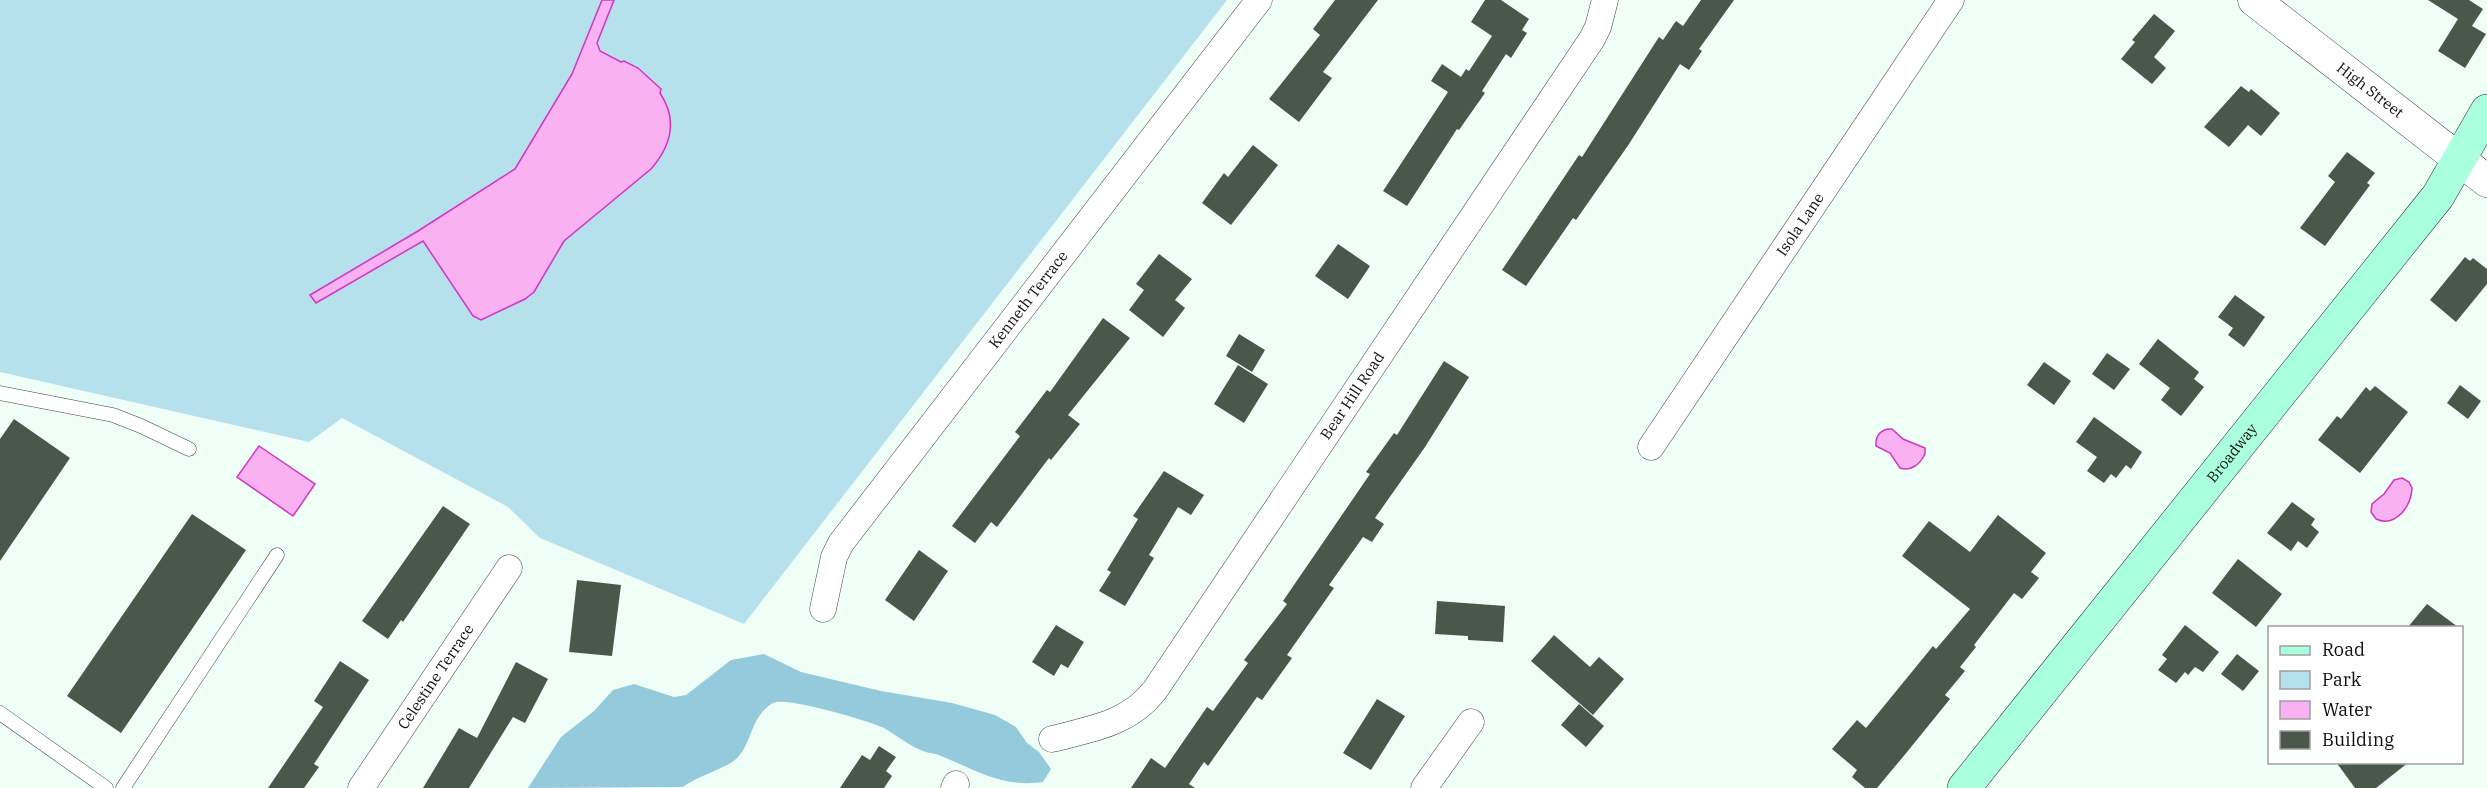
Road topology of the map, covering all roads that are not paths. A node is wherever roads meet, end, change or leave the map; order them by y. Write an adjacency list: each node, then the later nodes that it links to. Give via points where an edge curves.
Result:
1 (1258, 0): 13 (street, Kenneth Terrace, via 841,543 834,557)
2 (1605, 0): 16 (street, Bear Hill Road, via 1592,39 1155,690 1121,720)
3 (1951, 0): 9 (street, Isola Lane)
4 (2254, 0): 6 (street, High Street)
5 (2487, 111): 6 (main road, Broadway)
6 (2460, 160): 7 (street, High Street); 21 (main road, Broadway, via 2438,195)
7 (2487, 181)
8 (0, 393): 10 (lane, via 113,415)
9 (1651, 447)
10 (189, 449)
11 (277, 555): 18 (lane)
12 (509, 568): 19 (street, Celestine Terrace)
13 (823, 609)
14 (0, 713): 17 (lane)
15 (1471, 722): 20 (street)
16 (1052, 739)
17 (106, 788)
18 (123, 788)
19 (361, 788)
20 (1424, 788)
21 (1964, 788)

